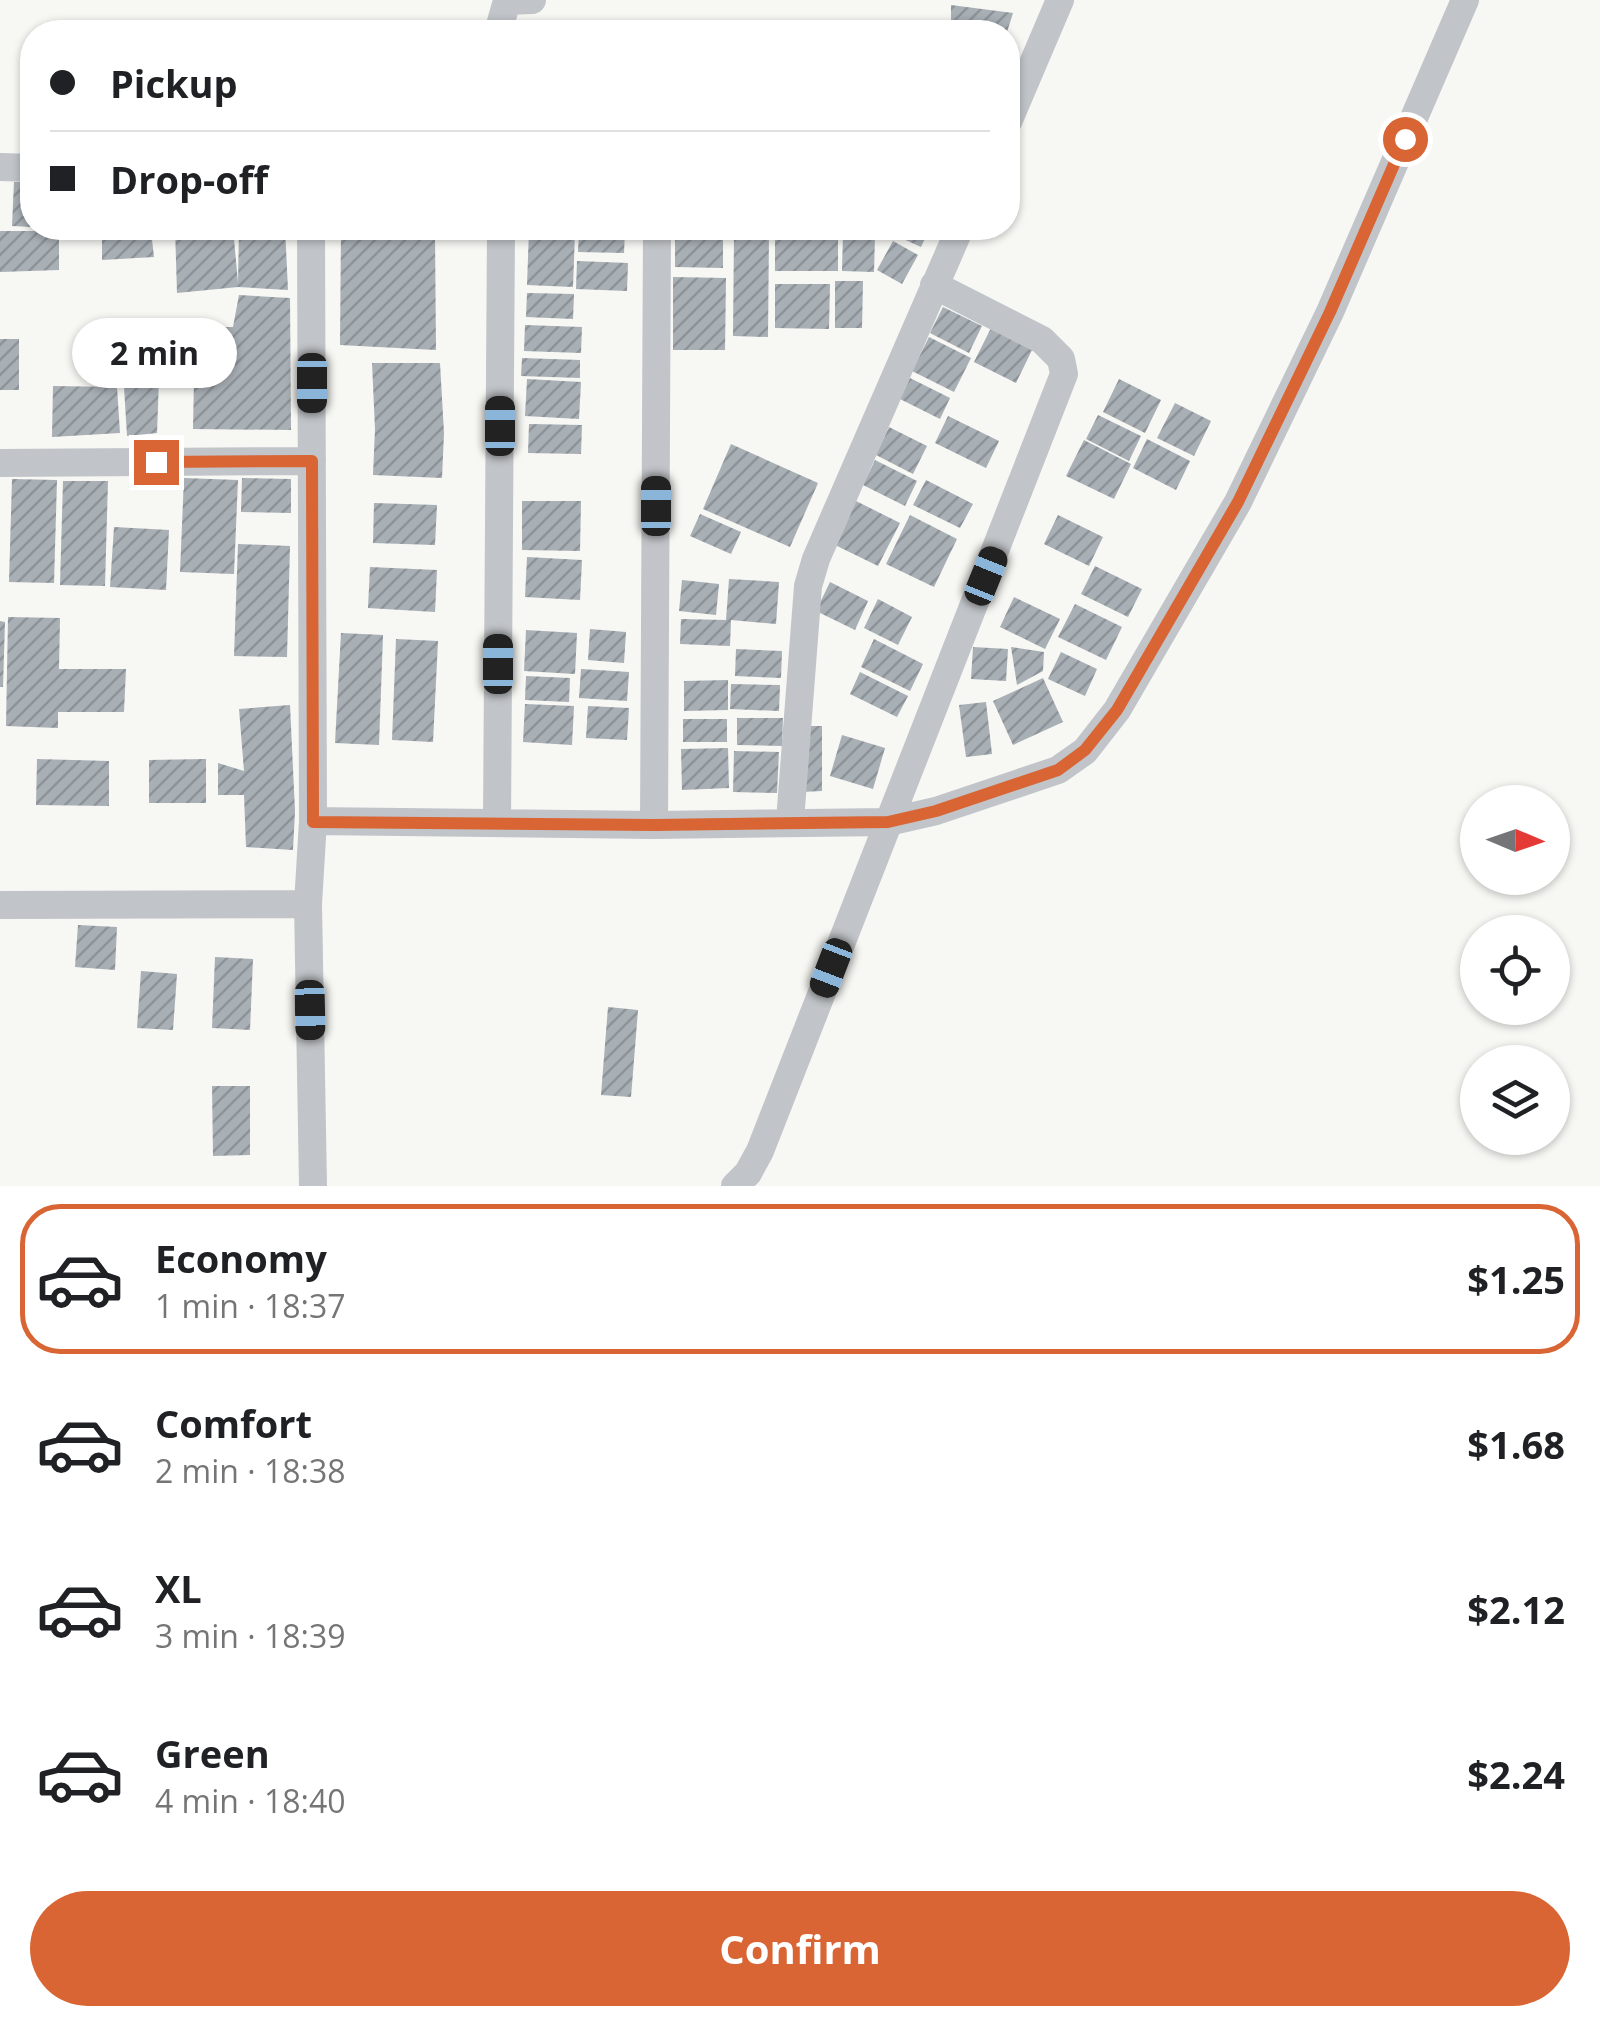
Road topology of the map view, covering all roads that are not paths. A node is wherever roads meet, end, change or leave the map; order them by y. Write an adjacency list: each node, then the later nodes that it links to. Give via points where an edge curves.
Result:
1 (507, 0): 2 (street)
2 (532, 0)
3 (1060, 0): 5 (street)
4 (1465, 0): 16 (street, via 1330,312 1238,502 1108,723 1058,770)
5 (1020, 94)
6 (312, 240): 11 (street)
7 (501, 240): 15 (street)
8 (657, 240): 17 (street)
9 (955, 240): 10 (street)
10 (934, 285): 13 (street, via 808,586); 16 (street, via 1042,340 1062,358 1064,374)
11 (312, 461): 12 (street); 14 (street)
12 (0, 463)
13 (790, 821): 16 (street); 17 (street)
14 (313, 822): 15 (street); 19 (street)
15 (497, 822): 17 (street)
16 (888, 822): 21 (street, via 760,1151)
17 (654, 825)
18 (0, 904): 19 (street)
19 (308, 904): 20 (street)
20 (313, 1186)
21 (736, 1186)

